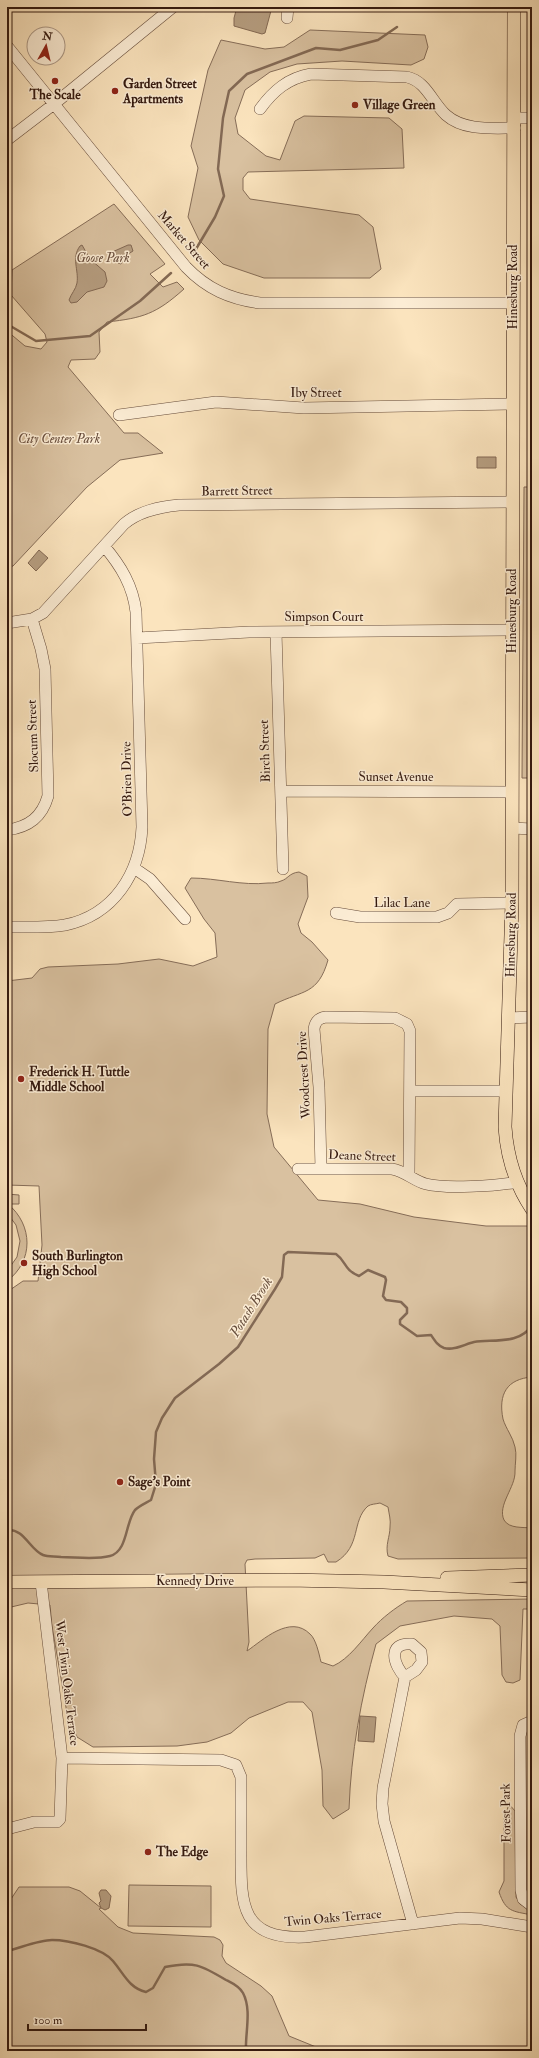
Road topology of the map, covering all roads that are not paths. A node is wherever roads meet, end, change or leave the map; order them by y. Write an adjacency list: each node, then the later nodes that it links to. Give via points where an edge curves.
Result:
1 (173, 7): 4 (street)
2 (514, 7): 7 (main road, Hinesburg Road)
3 (7, 46): 4 (street, Market Street)
4 (54, 104): 8 (street); 9 (street, Market Street, via 186,267 218,292 260,303)
5 (260, 109): 7 (street, via 279,87 310,74 407,77 420,83 443,112 457,122 478,128)
6 (532, 118): 7 (street)
7 (515, 123): 9 (main road, Hinesburg Road)
8 (7, 140)
9 (512, 303): 10 (main road, Hinesburg Road)
10 (512, 404): 11 (street, Iby Street, via 304,408 216,402); 12 (main road, Hinesburg Road)
11 (120, 415)
12 (512, 502): 13 (street, Barrett Street, via 164,506 130,519); 16 (main road, Hinesburg Road)
13 (104, 546): 14 (street, Barrett Street, via 48,608); 18 (street, O'Brien Drive, via 122,570 131,589 136,612)
14 (32, 619): 15 (street, Barrett Street); 24 (street, Slocum Street, via 45,670 48,796 43,810 32,822 17,829)
15 (7, 624)
16 (512, 630): 17 (street, Simpson Court); 20 (main road, Hinesburg Road)
17 (276, 632): 18 (street, Simpson Court); 19 (street, Birch Street)
18 (137, 638): 25 (street, O'Brien Drive, via 142,827 140,850)
19 (281, 791): 20 (street, Sunset Avenue); 26 (street, Birch Street)
20 (512, 792): 22 (main road, Hinesburg Road)
21 (532, 821): 22 (street)
22 (512, 825): 23 (street); 27 (main road, Hinesburg Road)
23 (532, 829)
24 (7, 830)
25 (134, 868): 29 (street, via 150,879); 30 (street, O'Brien Drive, via 116,896 83,919 58,926)
26 (283, 869)
27 (512, 904): 28 (street, Lilac Lane, via 457,904 448,913 437,917 360,917); 32 (main road, Hinesburg Road)
28 (336, 912)
29 (185, 919)
30 (7, 927)
31 (532, 1017): 32 (street)
32 (508, 1018): 34 (main road, Hinesburg Road)
33 (410, 1091): 34 (street); 36 (street, Woodcrest Drive, via 410,1031 404,1021 396,1018 319,1019 314,1029 319,1087); 37 (street, Woodcrest Drive)
34 (505, 1091): 38 (main road, Hinesburg Road, via 506,1137 510,1164)
35 (298, 1169): 36 (street, Deane Street)
36 (321, 1169): 37 (street, Deane Street, via 388,1168)
37 (409, 1175): 38 (street, Deane Street, via 420,1182 432,1185 499,1185)
38 (517, 1182): 39 (main road, Hinesburg Road)
39 (532, 1209)
40 (532, 1575): 43 (main road, Kennedy Drive)
41 (7, 1582): 42 (main road, Kennedy Drive)
42 (41, 1582): 43 (main road, Kennedy Drive); 47 (street, West Twin Oaks Terrace)
43 (384, 1582): 44 (main road, Kennedy Drive)
44 (532, 1590)
45 (406, 1677): 51 (street, via 382,1804 384,1821)
46 (532, 1721): 50 (street, Forest Park, via 523,1725 520,1736 521,1890 523,1899)
47 (62, 1758): 48 (street, West Twin Oaks Terrace, via 221,1760); 49 (street, via 58,1822 34,1822)
48 (236, 1765): 51 (street, Twin Oaks Terrace, via 241,1777 241,1894 248,1914 255,1923 266,1931 292,1937)
49 (7, 1829)
50 (532, 1906)
51 (413, 1924): 52 (street, Twin Oaks Terrace, via 475,1918)
52 (532, 1927)

